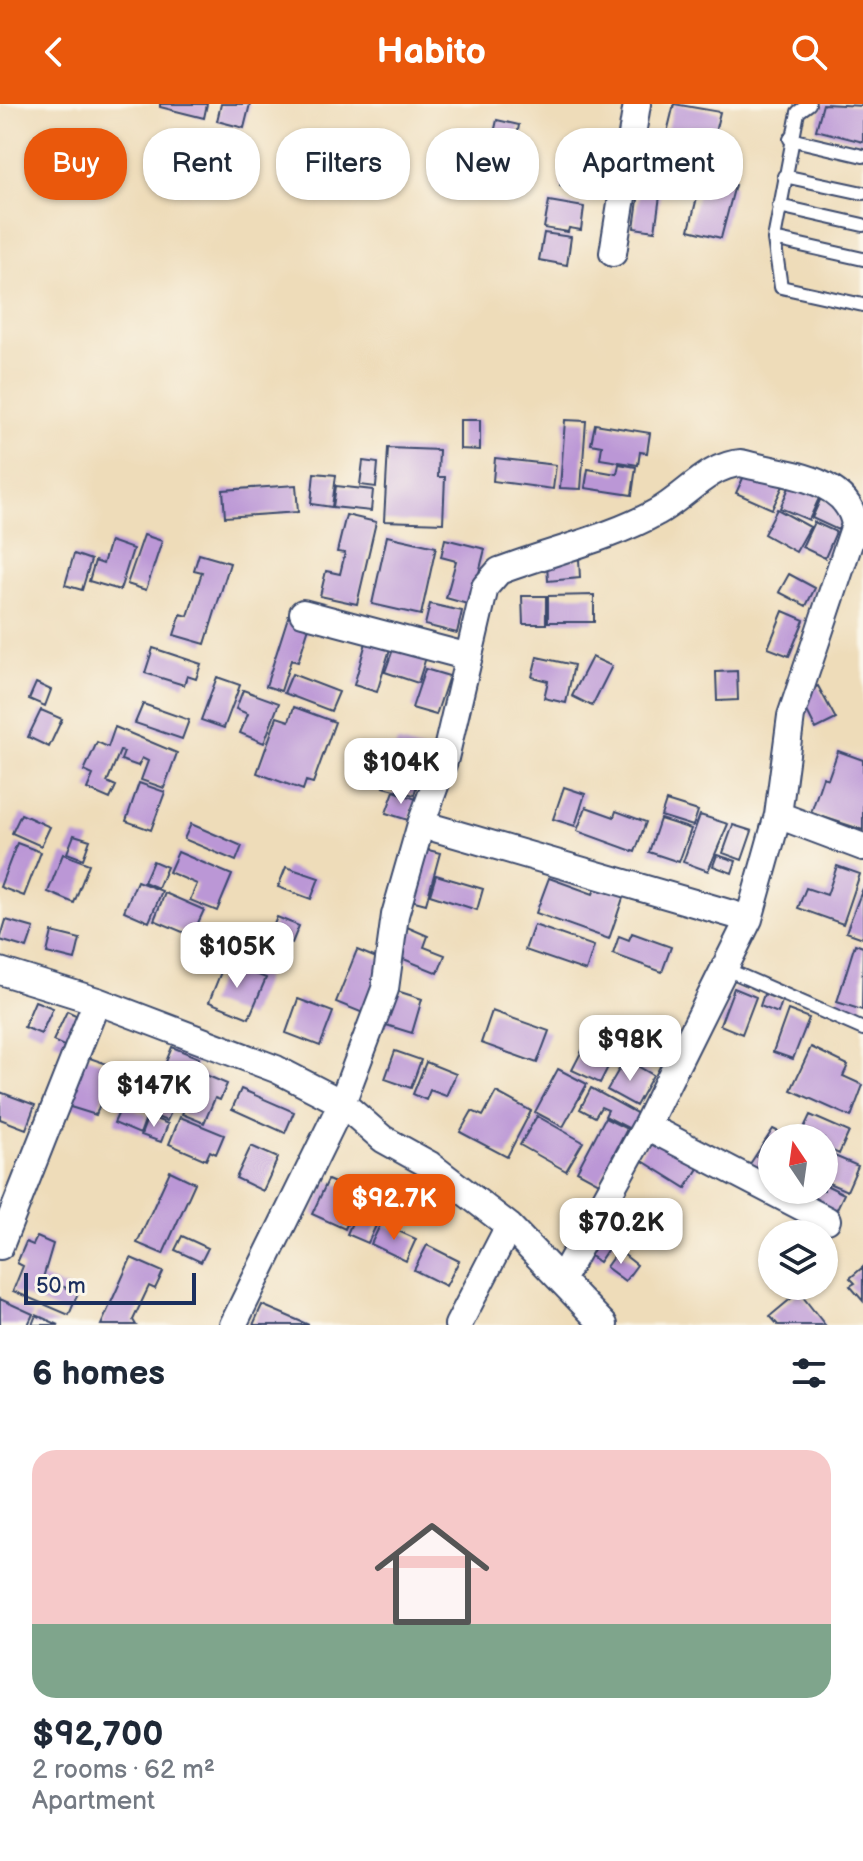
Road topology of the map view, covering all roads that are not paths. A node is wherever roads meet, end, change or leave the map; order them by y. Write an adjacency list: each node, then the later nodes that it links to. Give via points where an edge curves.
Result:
1 (637, 104): 10 (street)
2 (809, 104): 3 (lane, via 798,112)
3 (790, 139): 4 (lane); 5 (lane)
4 (863, 156)
5 (784, 176): 6 (lane); 7 (lane)
6 (863, 193)
7 (779, 206): 8 (lane); 9 (lane)
8 (863, 225)
9 (774, 239): 11 (lane); 12 (lane, via 781,287)
10 (613, 253)
11 (863, 259)
12 (863, 305)
13 (303, 613): 14 (street)
14 (469, 657): 15 (street, via 485,587 499,571 656,513 729,464 833,488 847,500 855,525 791,716); 16 (street, via 445,758)
15 (778, 815): 17 (street); 18 (street)
16 (421, 824): 18 (street); 23 (street, via 395,915 385,989)
17 (863, 847)
18 (749, 919): 19 (street)
19 (726, 969): 22 (lane); 24 (street)
20 (0, 971): 21 (street)
21 (97, 1001): 23 (street, via 276,1069); 27 (street)
22 (863, 1029)
23 (342, 1103): 26 (street, via 383,1139 430,1165); 29 (street)
24 (646, 1126): 25 (street); 28 (street)
25 (827, 1220)
26 (509, 1226): 28 (street); 30 (street)
27 (2, 1235)
28 (561, 1280): 31 (street)
29 (233, 1325)
30 (458, 1325)
31 (604, 1325)

